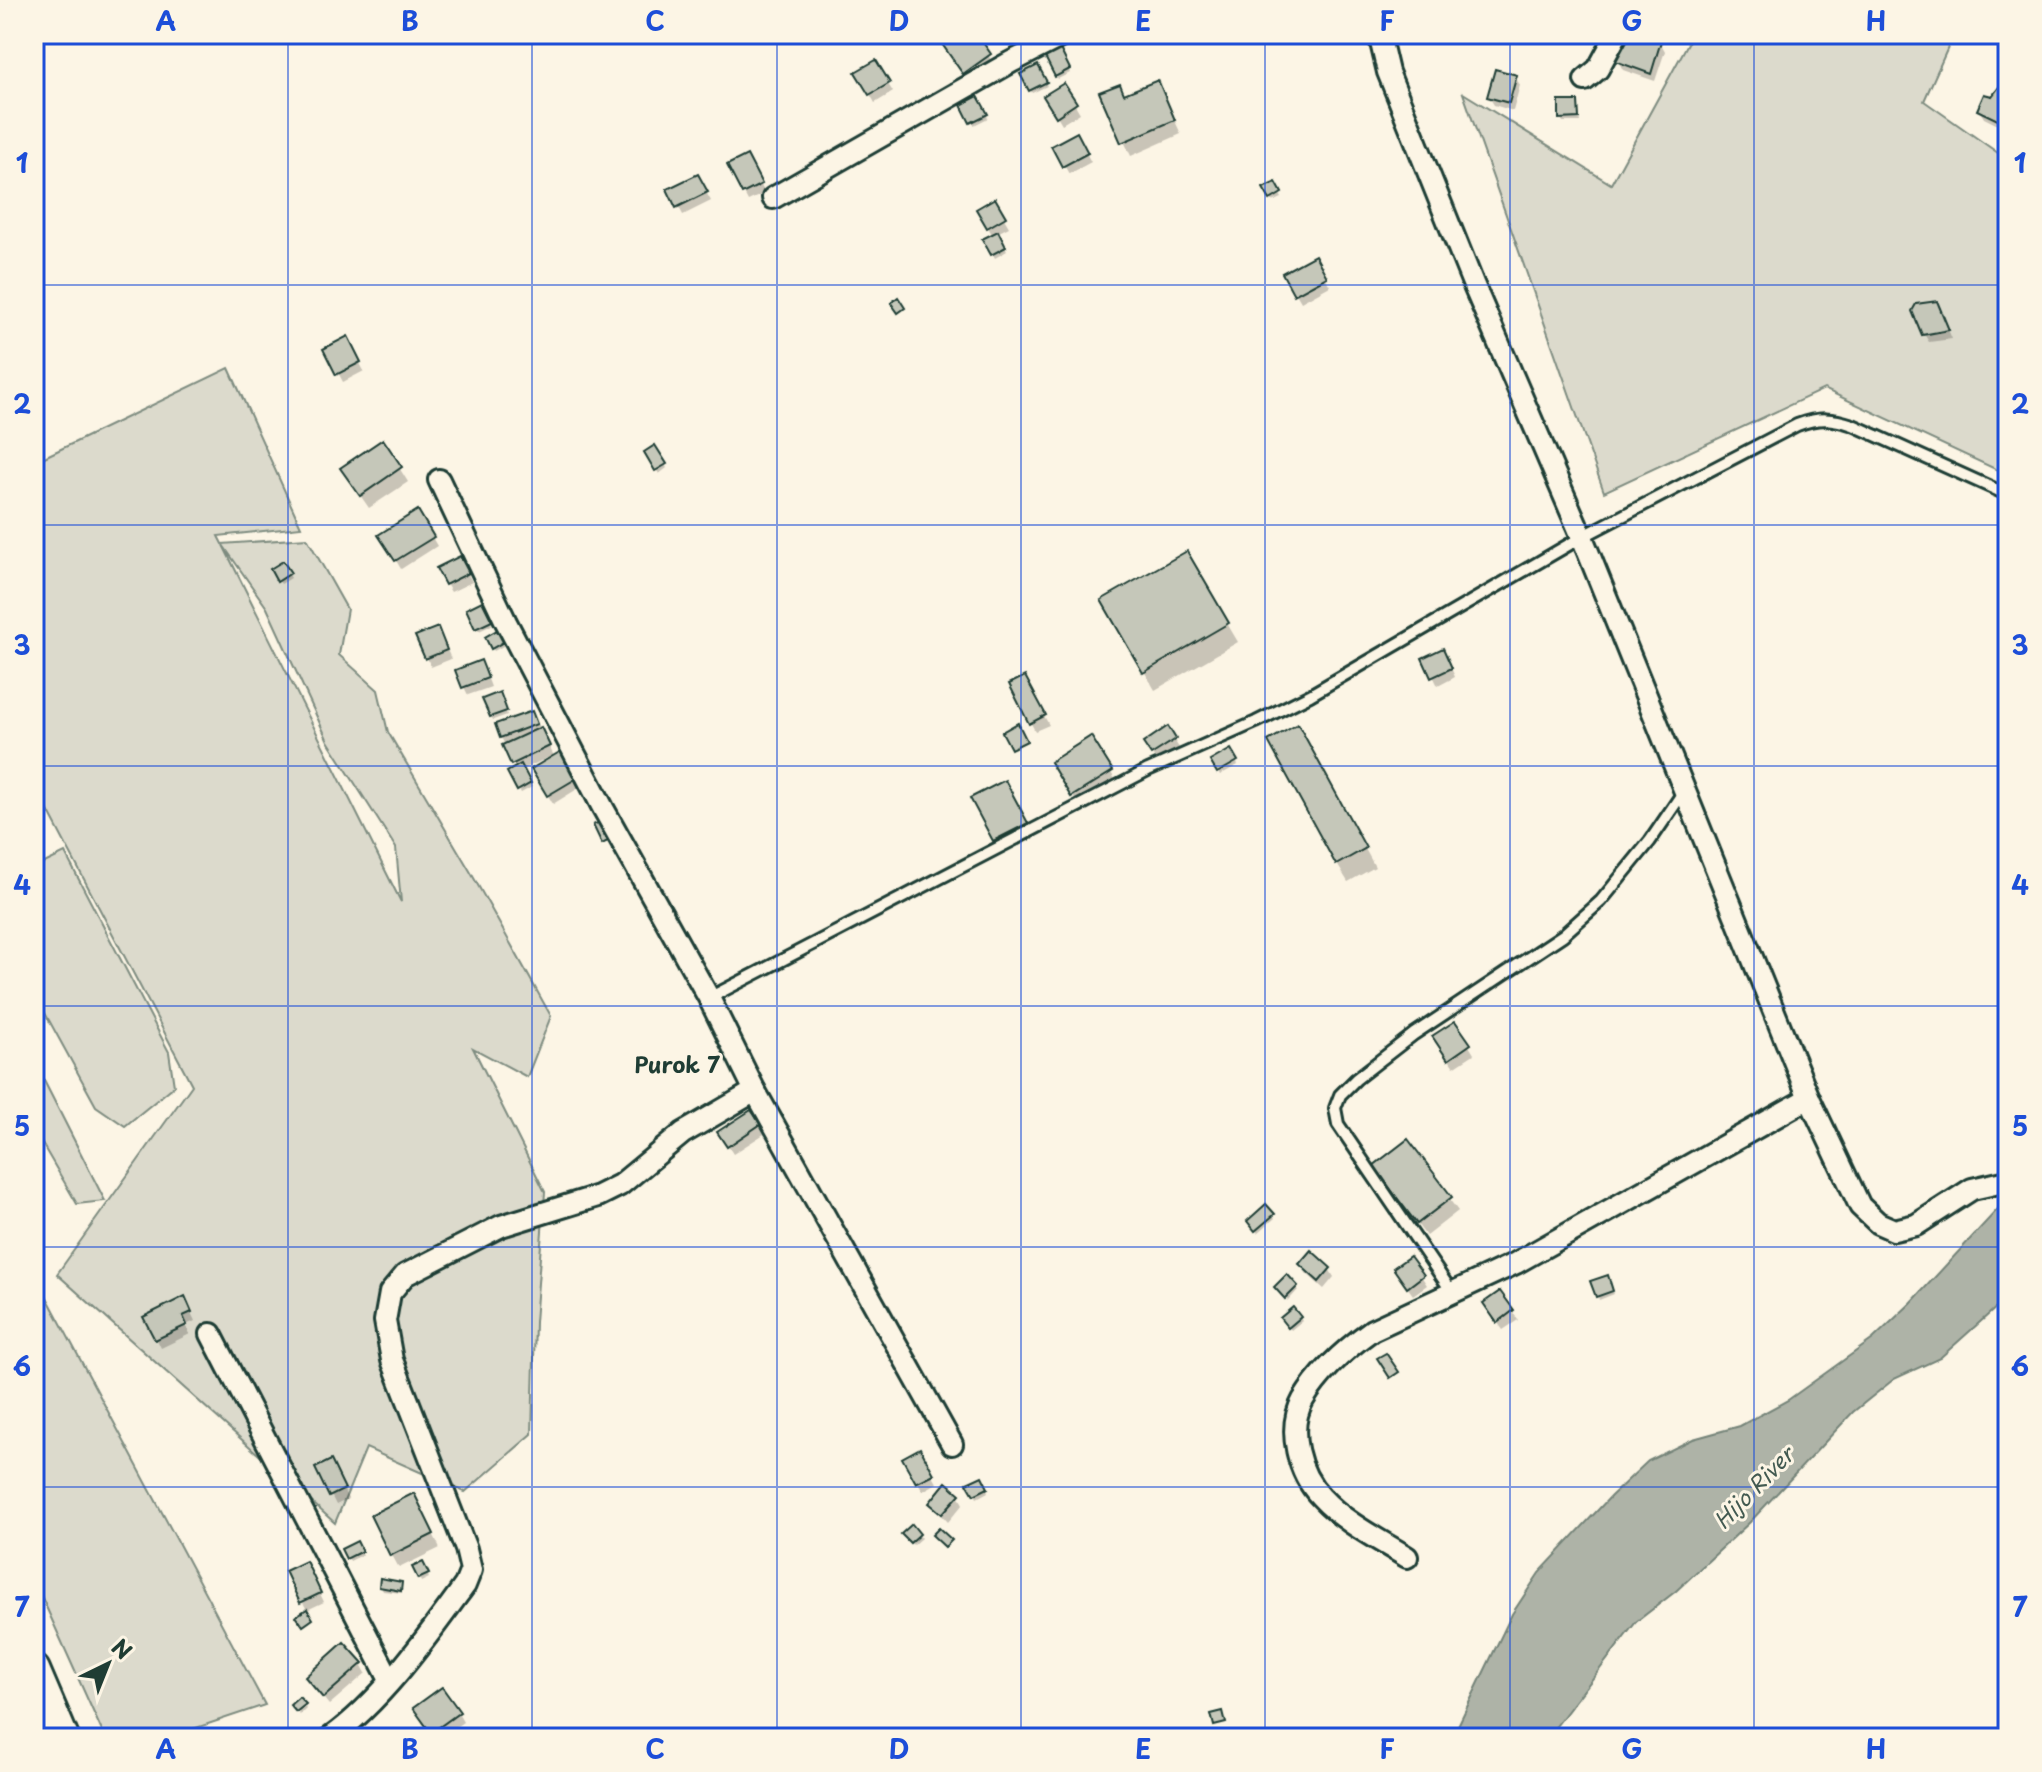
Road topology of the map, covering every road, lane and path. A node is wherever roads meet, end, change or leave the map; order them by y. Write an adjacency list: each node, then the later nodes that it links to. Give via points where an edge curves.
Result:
1 (1066, 34): 5 (street)
2 (1379, 34): 8 (street, via 1388,72 1474,286)
3 (1617, 34): 4 (street, via 1598,69)
4 (1585, 80)
5 (773, 198)
6 (439, 480): 10 (street, via 506,622)
7 (2008, 495): 8 (lane, via 1853,425 1816,418)
8 (1582, 537): 9 (street); 10 (lane, via 1310,695 1148,770)
9 (1684, 791): 12 (street); 14 (lane, via 1622,877 1563,935 1379,1060 1340,1095 1335,1108 1338,1124)
10 (709, 998): 11 (street)
11 (755, 1091): 16 (street); 19 (street, via 683,1133 620,1185 501,1226 405,1275 390,1293 385,1321 392,1360 471,1570)
12 (1809, 1098): 13 (street, via 1860,1206 1894,1230 1916,1225 1972,1189); 14 (street, via 1516,1263)
13 (2008, 1181)
14 (1452, 1292): 17 (street, via 1351,1345 1302,1401 1296,1423 1299,1464 1320,1496 1344,1518)
15 (211, 1334): 19 (street)
16 (952, 1444)
17 (1407, 1557)
18 (34, 1670): 20 (main road)
19 (390, 1680): 21 (street)
20 (63, 1738)
21 (330, 1738)

